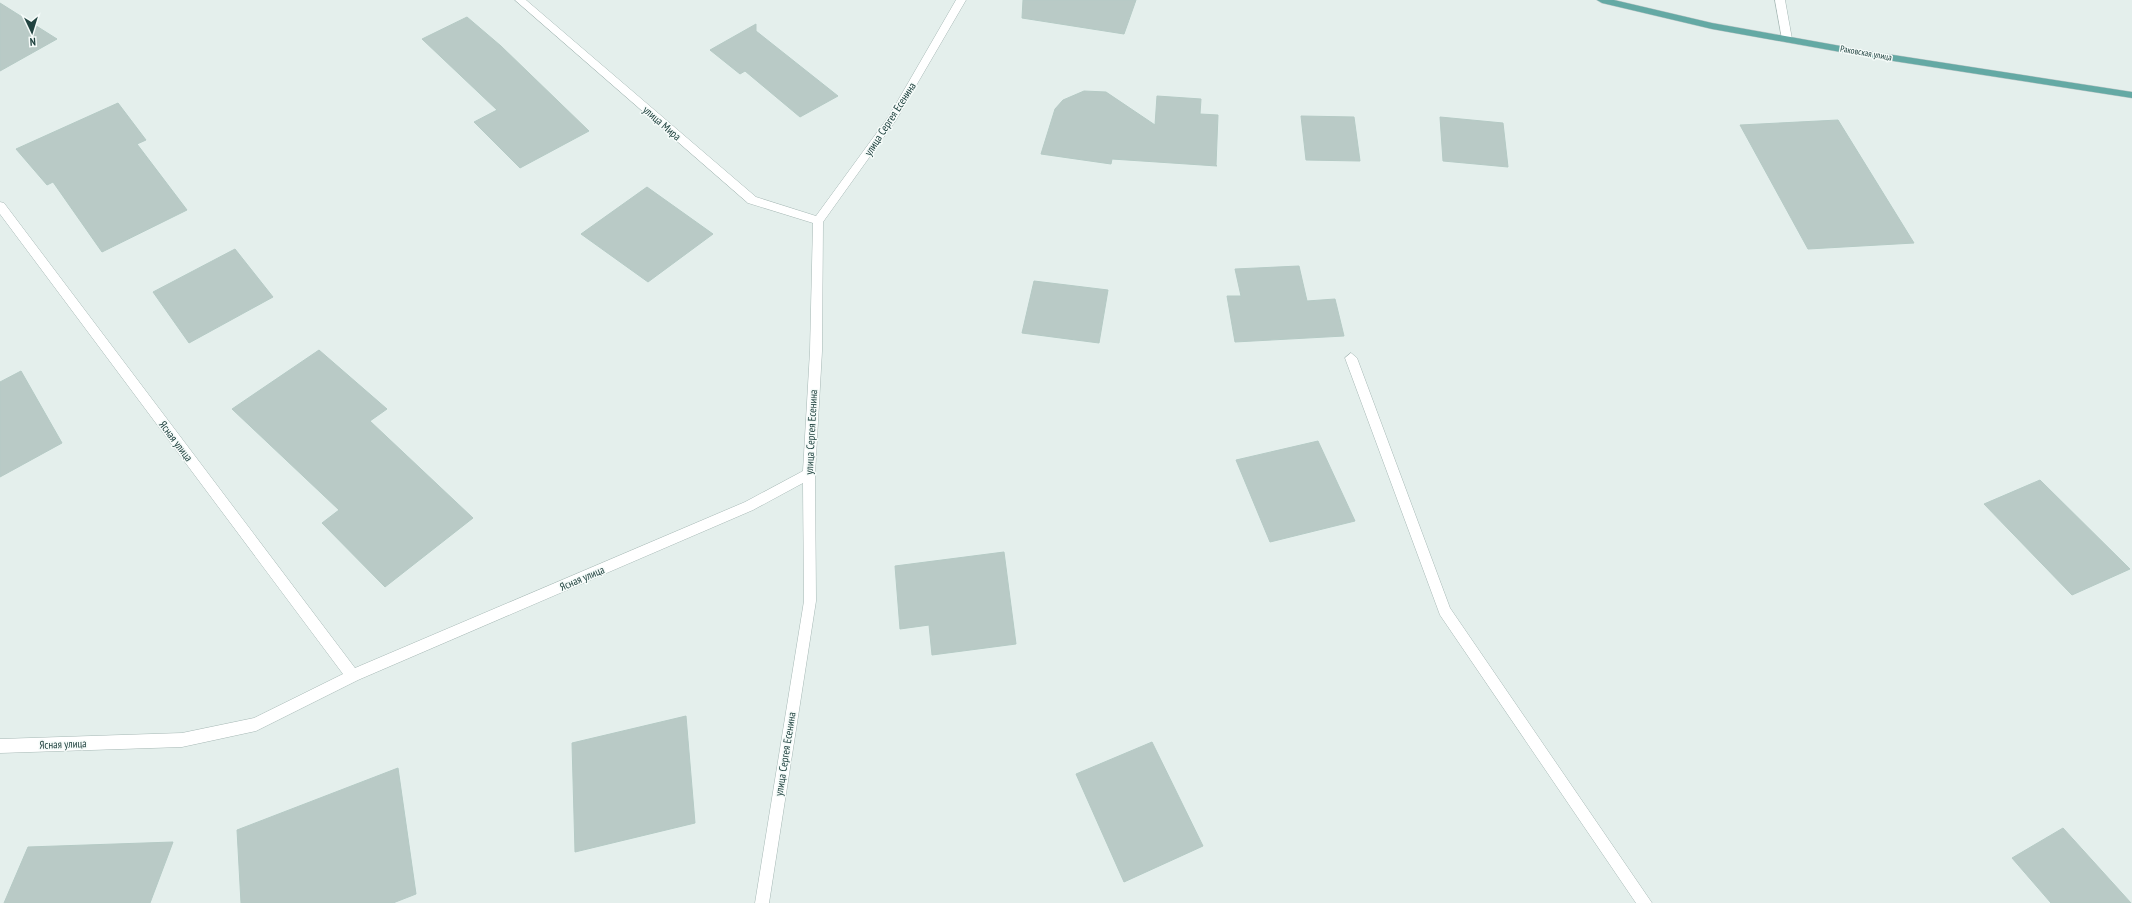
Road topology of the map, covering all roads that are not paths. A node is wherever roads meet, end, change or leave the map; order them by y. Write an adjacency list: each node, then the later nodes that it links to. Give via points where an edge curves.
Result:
1 (520, 0): 8 (street, улица Мира, via 752,200)
2 (961, 0): 8 (street, улица Сергея Есенина, via 893,118)
3 (1602, 0): 5 (main road, Раковская улица, via 1712,26)
4 (1780, 0): 5 (street)
5 (1787, 39): 6 (main road, Раковская улица)
6 (2132, 96)
7 (0, 206): 11 (street, Ясная улица)
8 (818, 221): 10 (street, улица Сергея Есенина, via 816,351)
9 (1351, 358): 14 (street, via 1445,611)
10 (809, 474): 11 (street, Ясная улица, via 749,506); 13 (street, улица Сергея Есенина, via 810,601)
11 (353, 676): 12 (street, Ясная улица, via 256,724 182,740)
12 (0, 746)
13 (762, 903)
14 (1645, 903)

